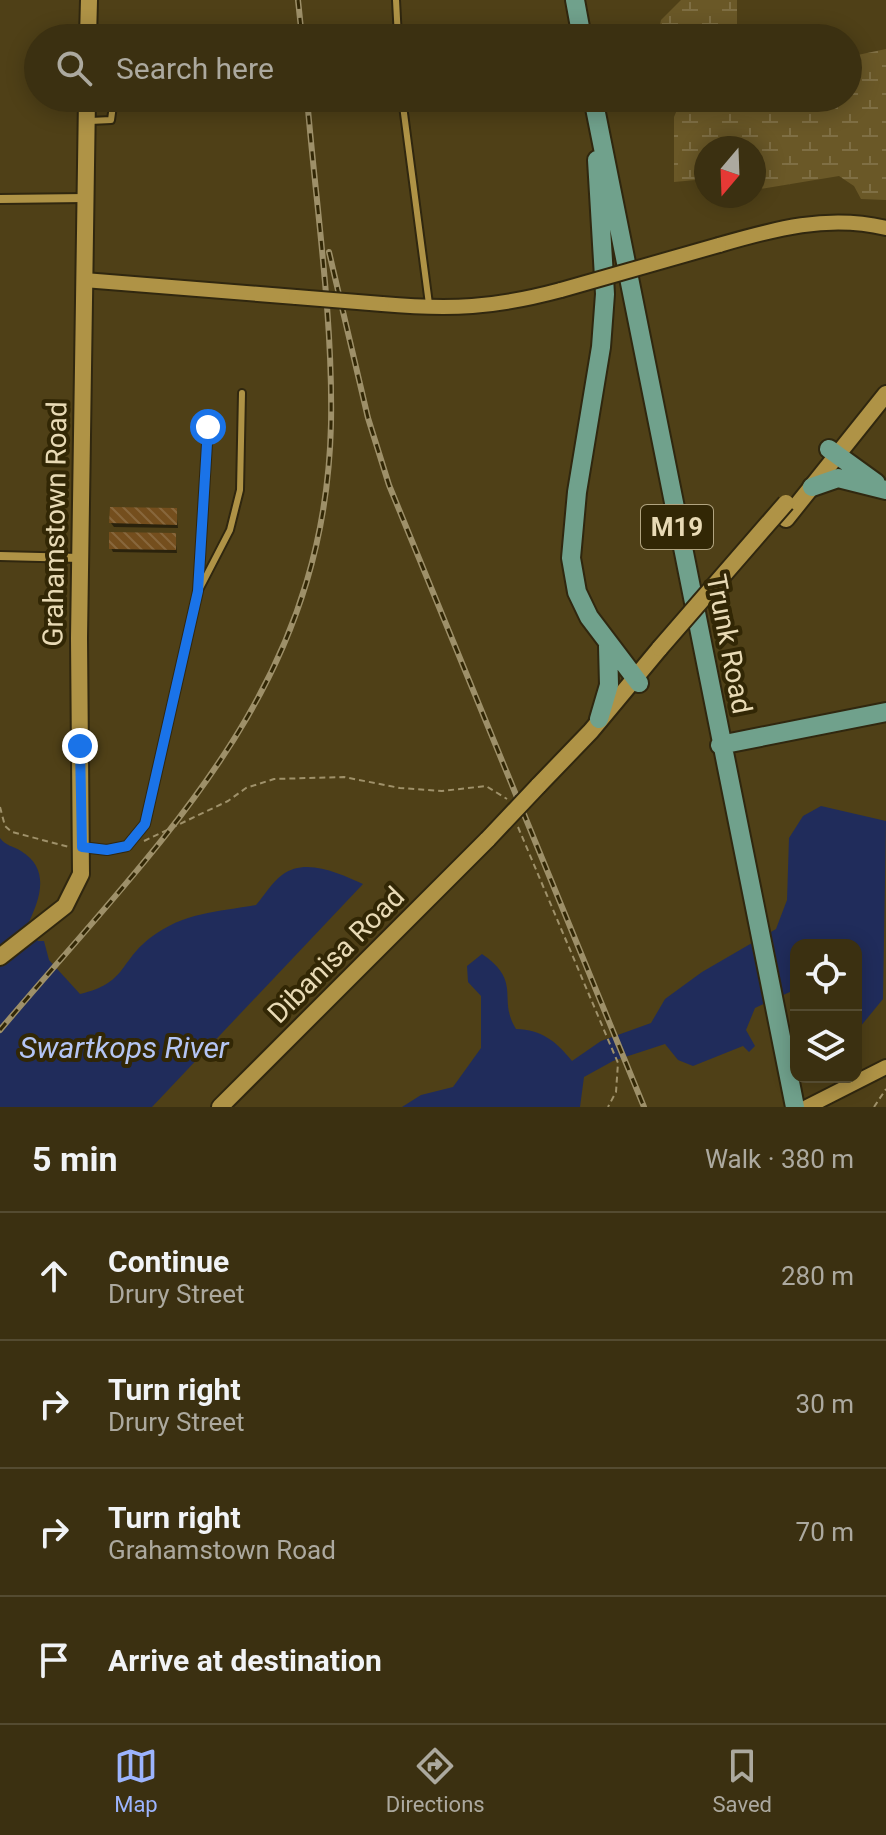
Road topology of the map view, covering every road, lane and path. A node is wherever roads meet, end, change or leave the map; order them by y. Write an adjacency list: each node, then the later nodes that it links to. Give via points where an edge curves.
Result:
1 (89, 0): 4 (main road)
2 (396, 0): 5 (lane)
3 (575, 0): 6 (main road)
4 (88, 24)
5 (397, 24)
6 (579, 24)
7 (87, 112): 11 (main road, Grahamstown Road)
8 (112, 112): 11 (lane, via 111,120)
9 (404, 112): 17 (lane)
10 (595, 112): 12 (main road, Trunk Road / M19)
11 (87, 121): 13 (main road, Grahamstown Road)
12 (599, 134): 29 (main road, via 595,175 605,294 571,558 577,592); 33 (main road, Trunk Road / M19)
13 (85, 198): 14 (street); 16 (main road, Grahamstown Road)
14 (0, 199)
15 (886, 228): 17 (street, bridge, via 821,222 488,307)
16 (84, 280): 17 (street, bridge); 27 (main road, Grahamstown Road)
17 (429, 308)
18 (886, 379): 22 (main road)
19 (242, 393): 28 (lane, via 240,490 230,530)
20 (886, 394): 22 (main road)
21 (208, 427): 28 (street)
22 (834, 453): 23 (main road); 24 (main road); 25 (main road)
23 (812, 487): 24 (main road, via 838,478); 25 (main road)
24 (886, 490)
25 (786, 511): 30 (main road, Dibanisa Road, bridge)
26 (0, 556): 27 (street)
27 (80, 558): 38 (main road, Grahamstown Road)
28 (198, 591): 38 (street, via 141,834 118,849)
29 (608, 646): 30 (main road); 32 (main road, via 609,685)
30 (637, 681): 32 (main road, Dibanisa Road)
31 (886, 712): 33 (main road)
32 (595, 725): 42 (main road, Dibanisa Road, bridge)
33 (720, 745): 44 (main road, Trunk Road / M19)
34 (0, 807): 38 (path, via 12,832)
35 (511, 809): 37 (path, via 505,795 486,786 425,790 344,777 274,779)
36 (517, 823): 43 (path, via 618,1063 616,1092)
37 (142, 842)
38 (82, 849): 39 (main road, Grahamstown Road, via 81,874 65,906)
39 (0, 957)
40 (886, 1067): 45 (street)
41 (886, 1089): 46 (path)
42 (220, 1107)
43 (608, 1107)
44 (795, 1107)
45 (807, 1107)
46 (874, 1107)

